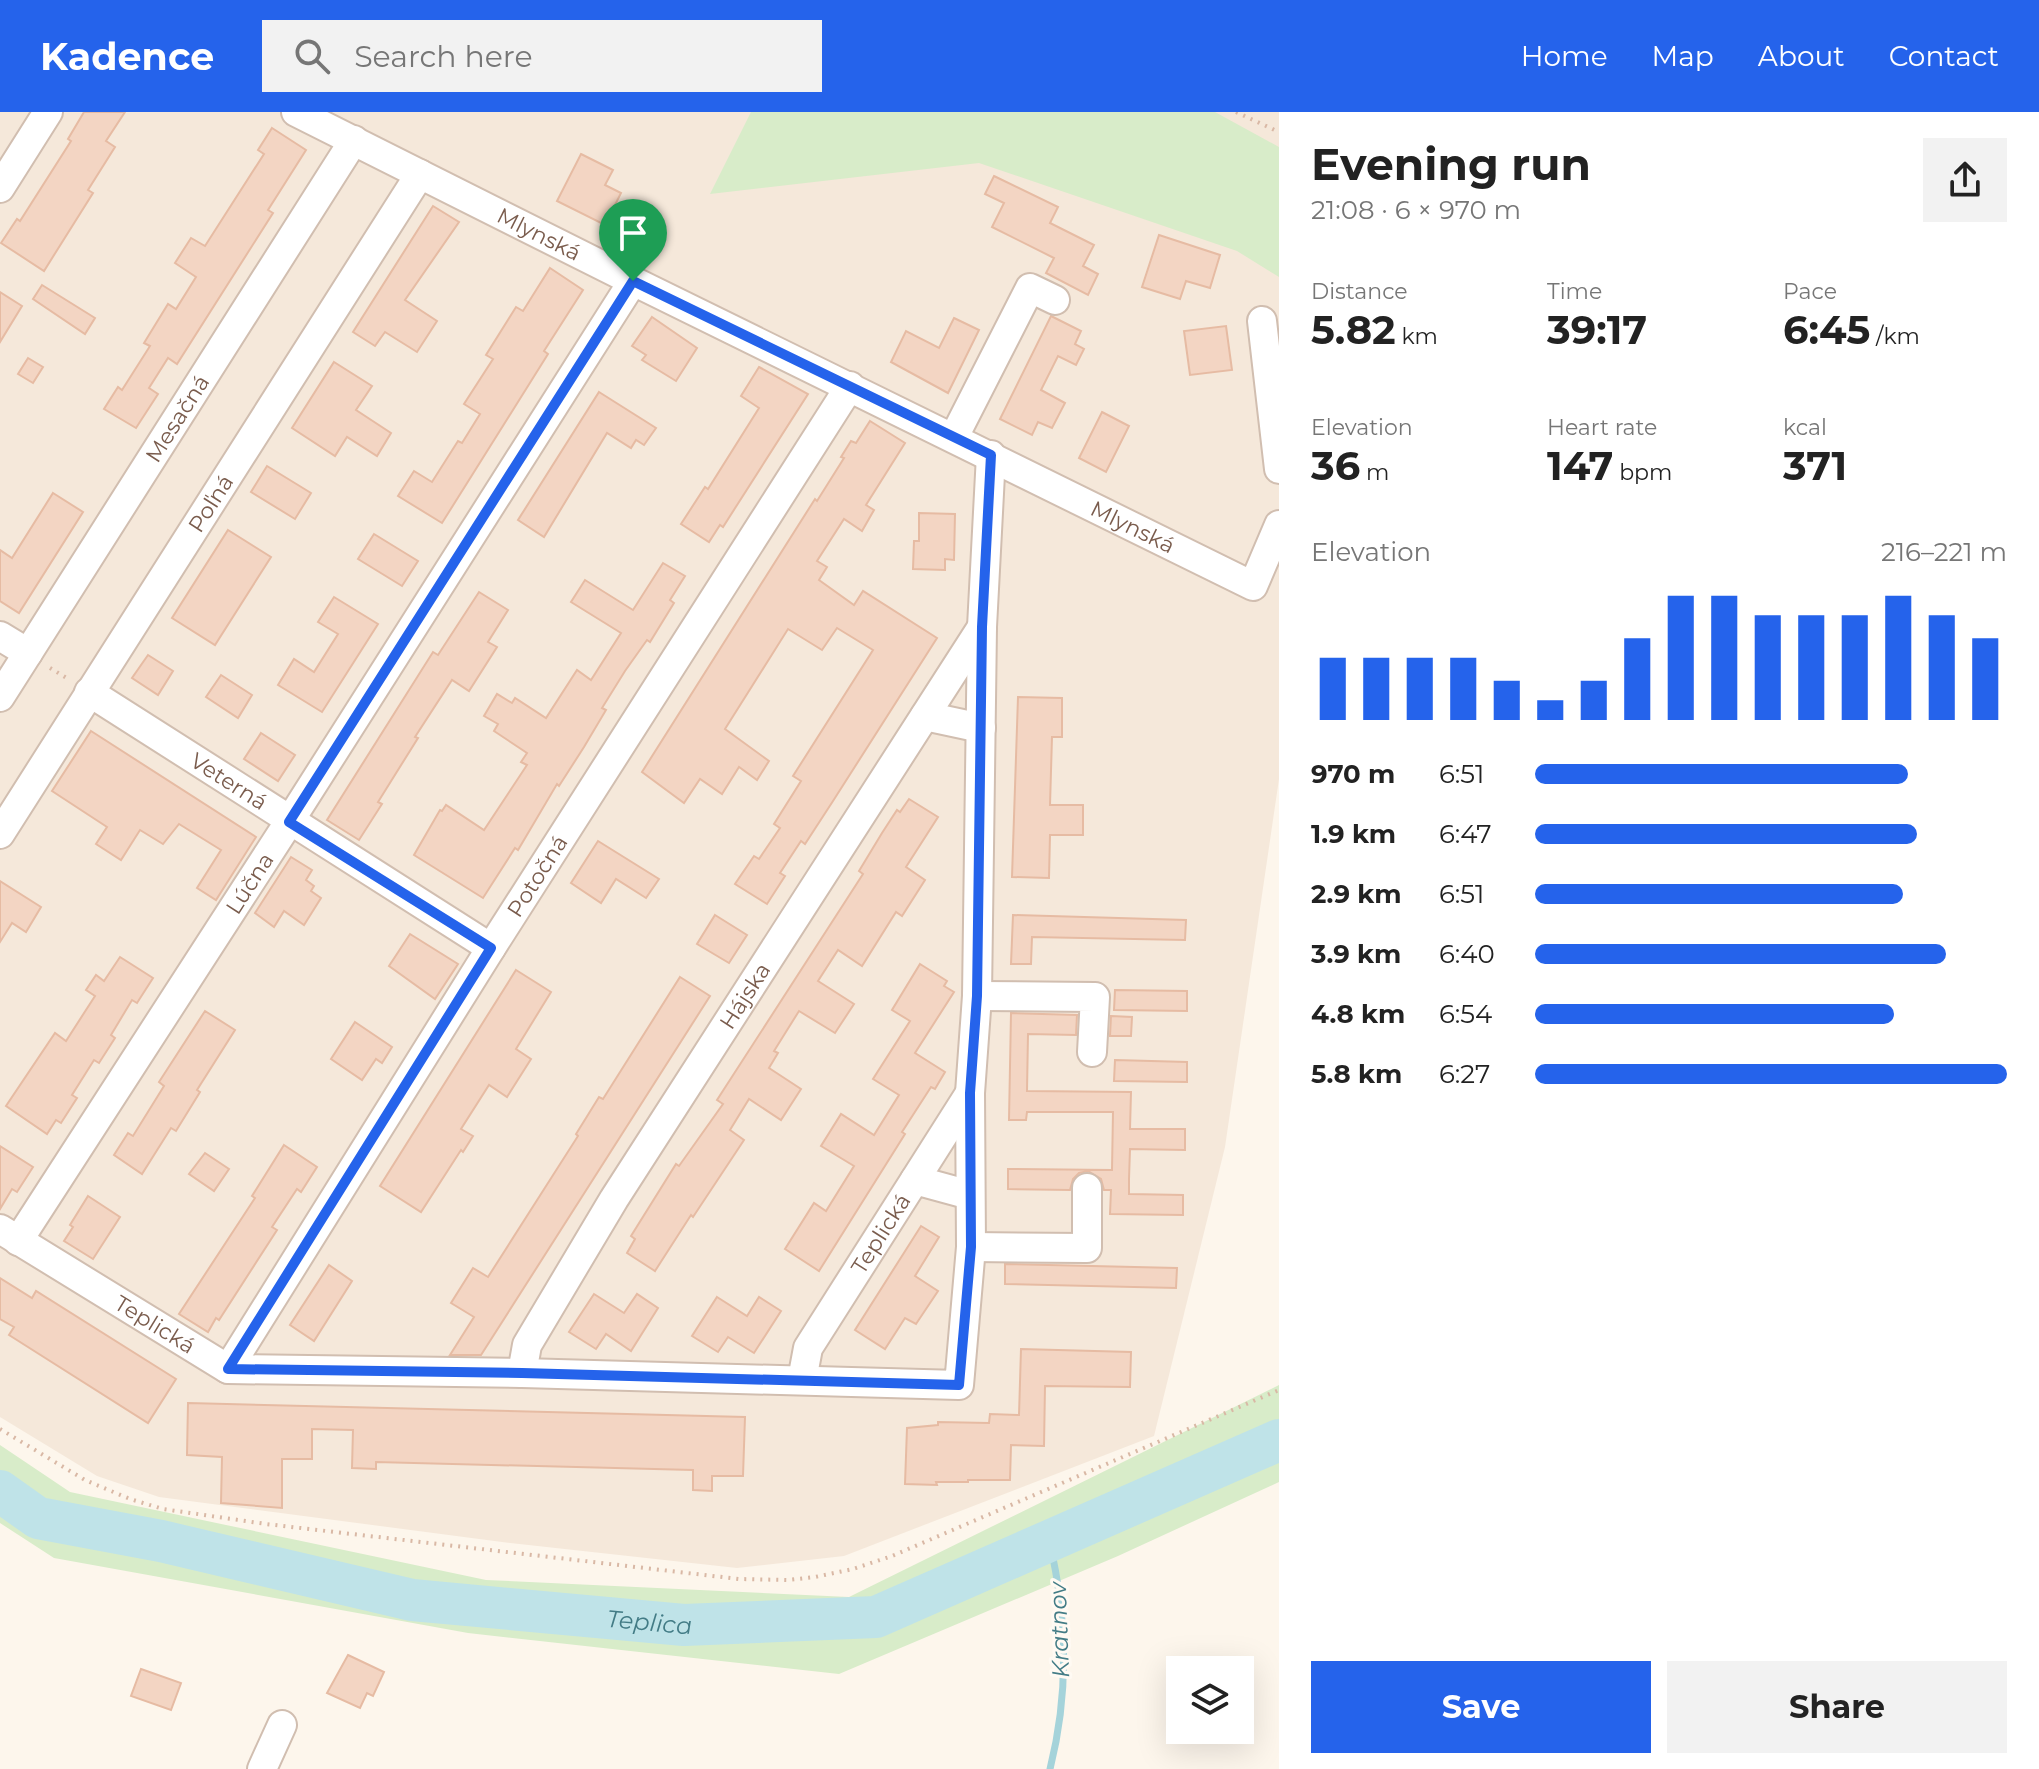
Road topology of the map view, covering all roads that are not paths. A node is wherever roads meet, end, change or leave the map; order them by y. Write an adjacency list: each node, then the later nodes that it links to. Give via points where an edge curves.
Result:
1 (48, 112): 5 (street)
2 (296, 112): 3 (street, Mlynská)
3 (354, 140): 4 (street, Mlynská); 16 (street, Mesačná)
4 (420, 174): 6 (street, Mlynská); 17 (street, Poľná)
5 (0, 188)
6 (633, 281): 9 (street, Mlynská); 21 (street, Lúčna)
7 (1055, 300): 10 (street, via 1030,288)
8 (1262, 321): 12 (street)
9 (850, 386): 10 (street, Mlynská); 23 (street, Potočná)
10 (954, 437): 11 (street, Mlynská)
11 (991, 455): 13 (street, Mlynská, via 1253,586); 14 (street, Teplická)
12 (1279, 469)
13 (1279, 525)
14 (982, 627): 19 (street, Hájska); 20 (street, Teplická)
15 (0, 636): 16 (street)
16 (28, 653): 18 (street, Mesačná)
17 (89, 692): 21 (street, Veterná); 22 (street, Poľná)
18 (0, 697)
19 (925, 716): 20 (street); 33 (street, Hájska, via 614,1199 527,1345)
20 (981, 728): 24 (street, Teplická)
21 (289, 822): 23 (street, Veterná); 30 (street, Lúčna)
22 (0, 834)
23 (491, 948): 32 (street, Potočná)
24 (977, 996): 25 (street, via 1095,997); 26 (street, Teplická)
25 (1092, 1052)
26 (970, 1093): 27 (street, Teplická); 29 (street, Teplická)
27 (915, 1180): 29 (street); 34 (street, Teplická, via 808,1348)
28 (1087, 1188): 31 (street, via 1087,1248)
29 (970, 1195): 31 (street, Teplická)
30 (9, 1235): 32 (street, Teplická)
31 (971, 1247): 34 (street, Teplická, via 959,1385)
32 (228, 1369): 33 (street, Teplická)
33 (522, 1373): 34 (street, Teplická)
34 (802, 1380)
35 (282, 1725): 36 (street)
36 (262, 1769)

